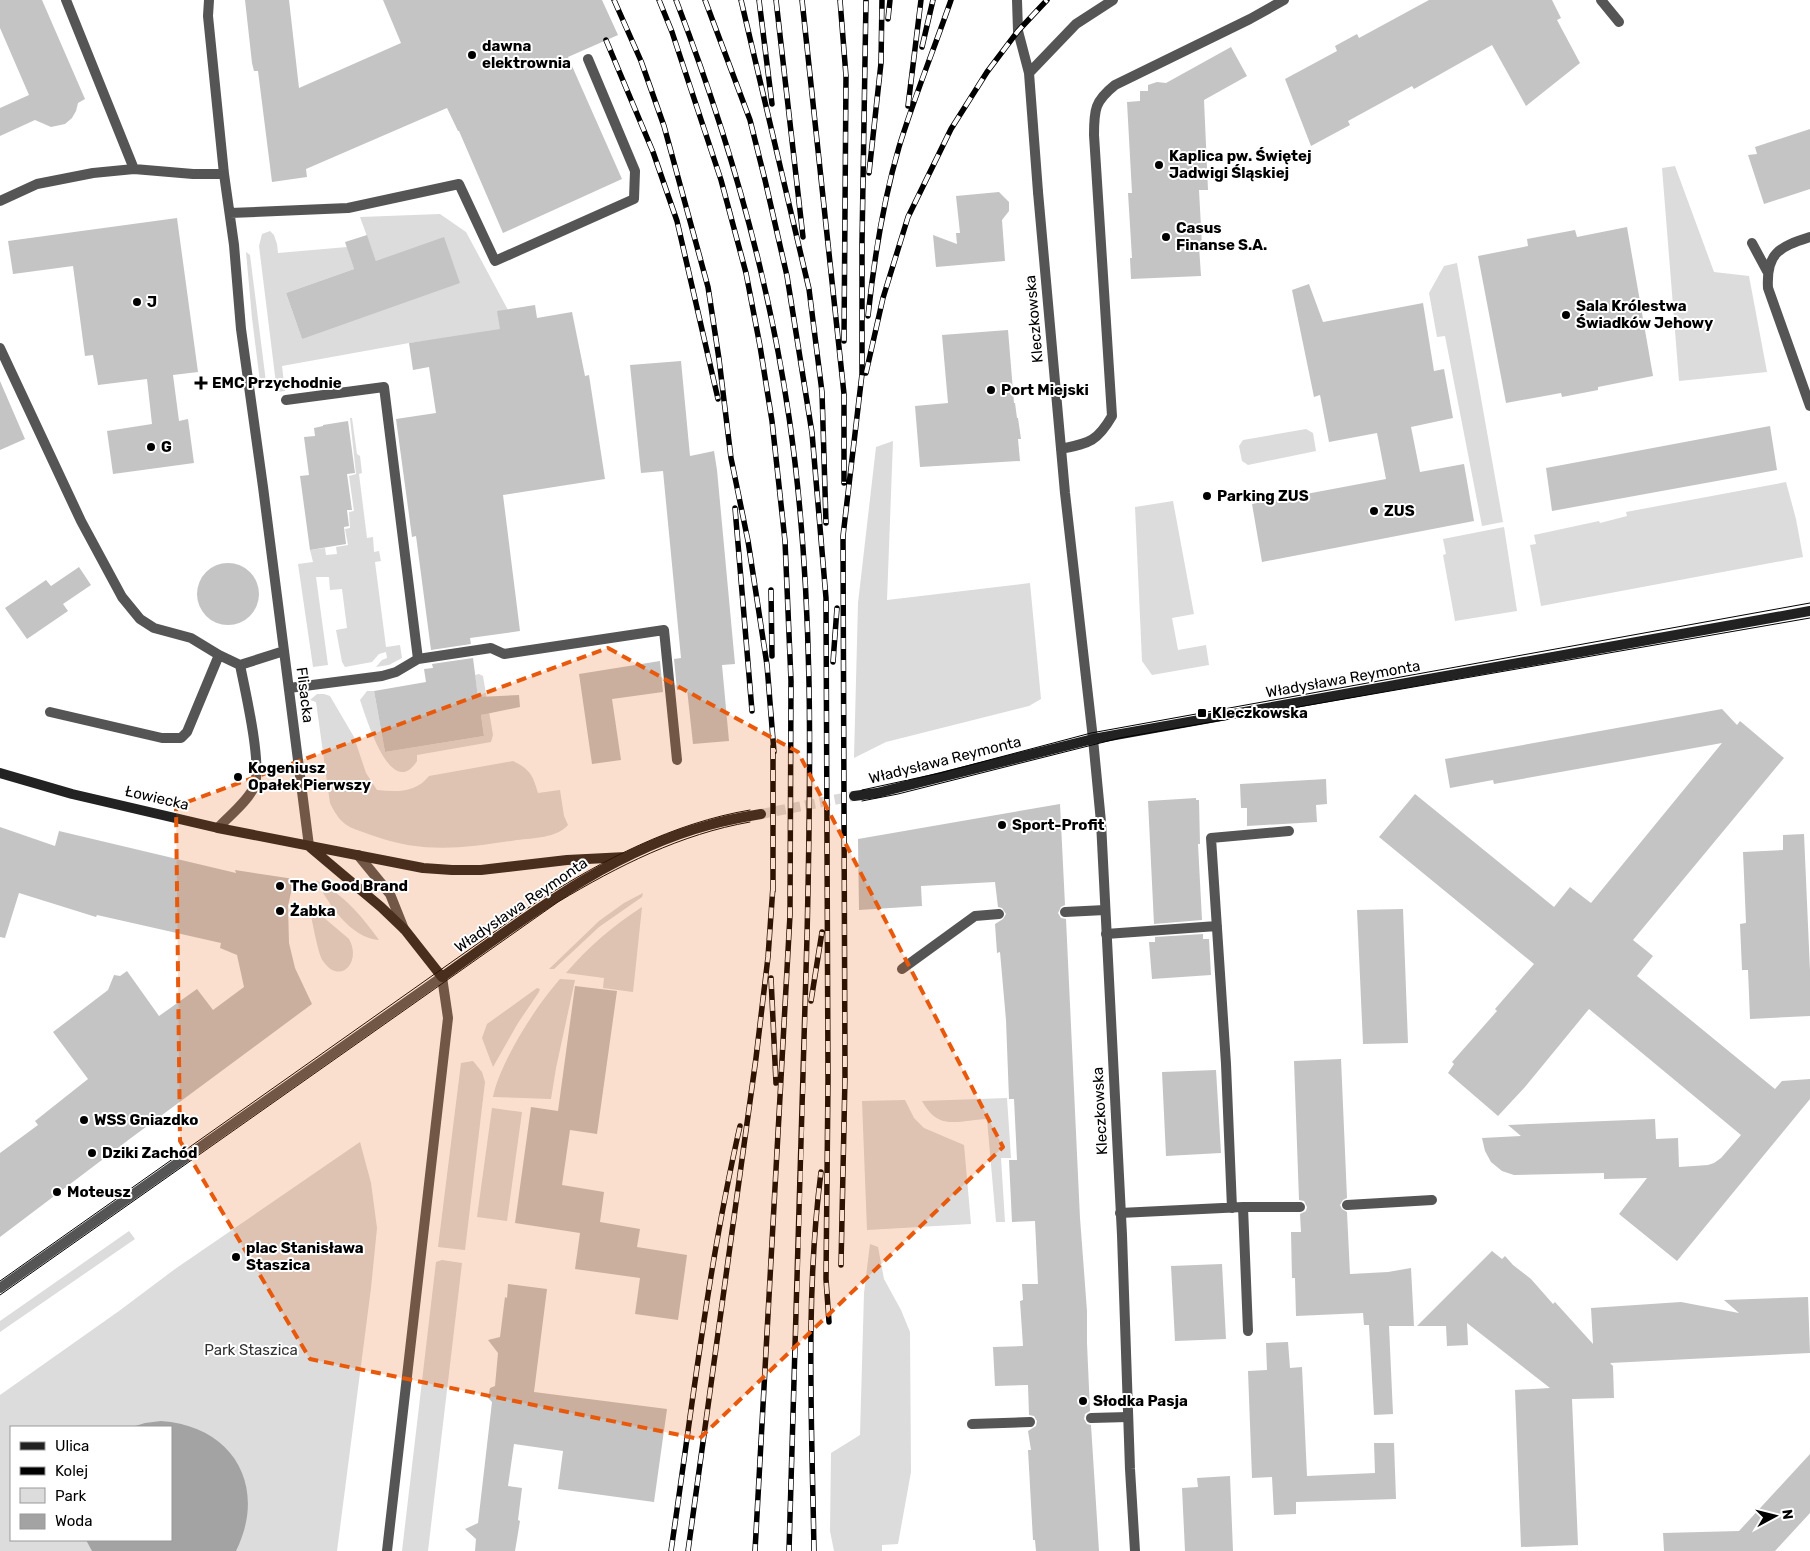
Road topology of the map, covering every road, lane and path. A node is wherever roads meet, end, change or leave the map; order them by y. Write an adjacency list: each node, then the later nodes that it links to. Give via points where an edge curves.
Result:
1 (66, 0): 10 (street)
2 (209, 0): 11 (street)
3 (1017, 0): 9 (street, Kleczkowska, via 1018,31)
4 (1113, 0): 9 (street, via 1076,24)
5 (1284, 0): 20 (street, via 1115,85 1101,96 1095,114 1094,135 1112,416 1092,441)
6 (1601, 0): 7 (street)
7 (1619, 22)
8 (588, 59): 13 (street, via 635,171 634,199 495,261 459,184 348,208)
9 (1029, 73): 20 (street, Kleczkowska)
10 (134, 170): 11 (street); 12 (street, via 93,173 37,184)
11 (224, 174): 13 (street)
12 (0, 201)
13 (230, 213): 22 (street, via 241,329)
14 (1810, 237): 16 (street, via 1788,244 1773,256)
15 (1752, 243): 16 (street)
16 (1767, 271): 19 (street, via 1768,288)
17 (0, 348): 23 (street, via 81,521 122,597 140,619 154,628 191,638)
18 (286, 400): 24 (street, via 384,387)
19 (1810, 406)
20 (1061, 449): 28 (street, Kleczkowska)
21 (1810, 611): 28 (main road, Władysława Reymonta)
22 (284, 651): 25 (street, Flisacka); 26 (street, Flisacka)
23 (219, 655): 25 (street); 27 (street, via 181,738 162,738)
24 (418, 659): 26 (street, via 382,676); 29 (street, via 491,648 504,654 664,630)
25 (240, 665): 33 (street, via 254,743 254,787)
26 (289, 688): 35 (street, Flisacka)
27 (50, 712)
28 (1093, 738): 31 (main road, Władysława Reymonta, via 877,793); 38 (street, Kleczkowska)
29 (677, 760)
30 (0, 773): 33 (main road, Łowiecka, via 72,794)
31 (854, 796)
32 (761, 814): 37 (main road, Władysława Reymonta, via 708,825)
33 (218, 828): 35 (main road, Łowiecka)
34 (1289, 832): 41 (street, via 1211,838)
35 (309, 846): 36 (main road, Łowiecka); 42 (main road, Łowiecka)
36 (358, 855): 37 (main road, via 423,868 452,870); 42 (street, Łowiecka, via 390,894)
37 (626, 858): 45 (main road, Władysława Reymonta, via 550,901)
38 (1105, 910): 39 (street); 43 (street, Kleczkowska)
39 (1065, 912)
40 (999, 914): 44 (street, via 975,916)
41 (1217, 926): 43 (street); 50 (street)
42 (405, 930): 45 (main road, Łowiecka)
43 (1106, 934): 51 (street, Kleczkowska)
44 (902, 969)
45 (442, 976): 52 (street); 58 (street, via 448,1018)
46 (1432, 1200): 47 (street)
47 (1347, 1205)
48 (1244, 1207): 49 (street); 50 (street); 53 (street)
49 (1300, 1207)
50 (1232, 1208): 51 (street)
51 (1120, 1213): 54 (street, Kleczkowska)
52 (0, 1288)
53 (1248, 1331)
54 (1128, 1417): 55 (street); 59 (street, Kleczkowska)
55 (1090, 1418)
56 (1030, 1422): 57 (street)
57 (972, 1424)
58 (387, 1551)
59 (1135, 1551)

